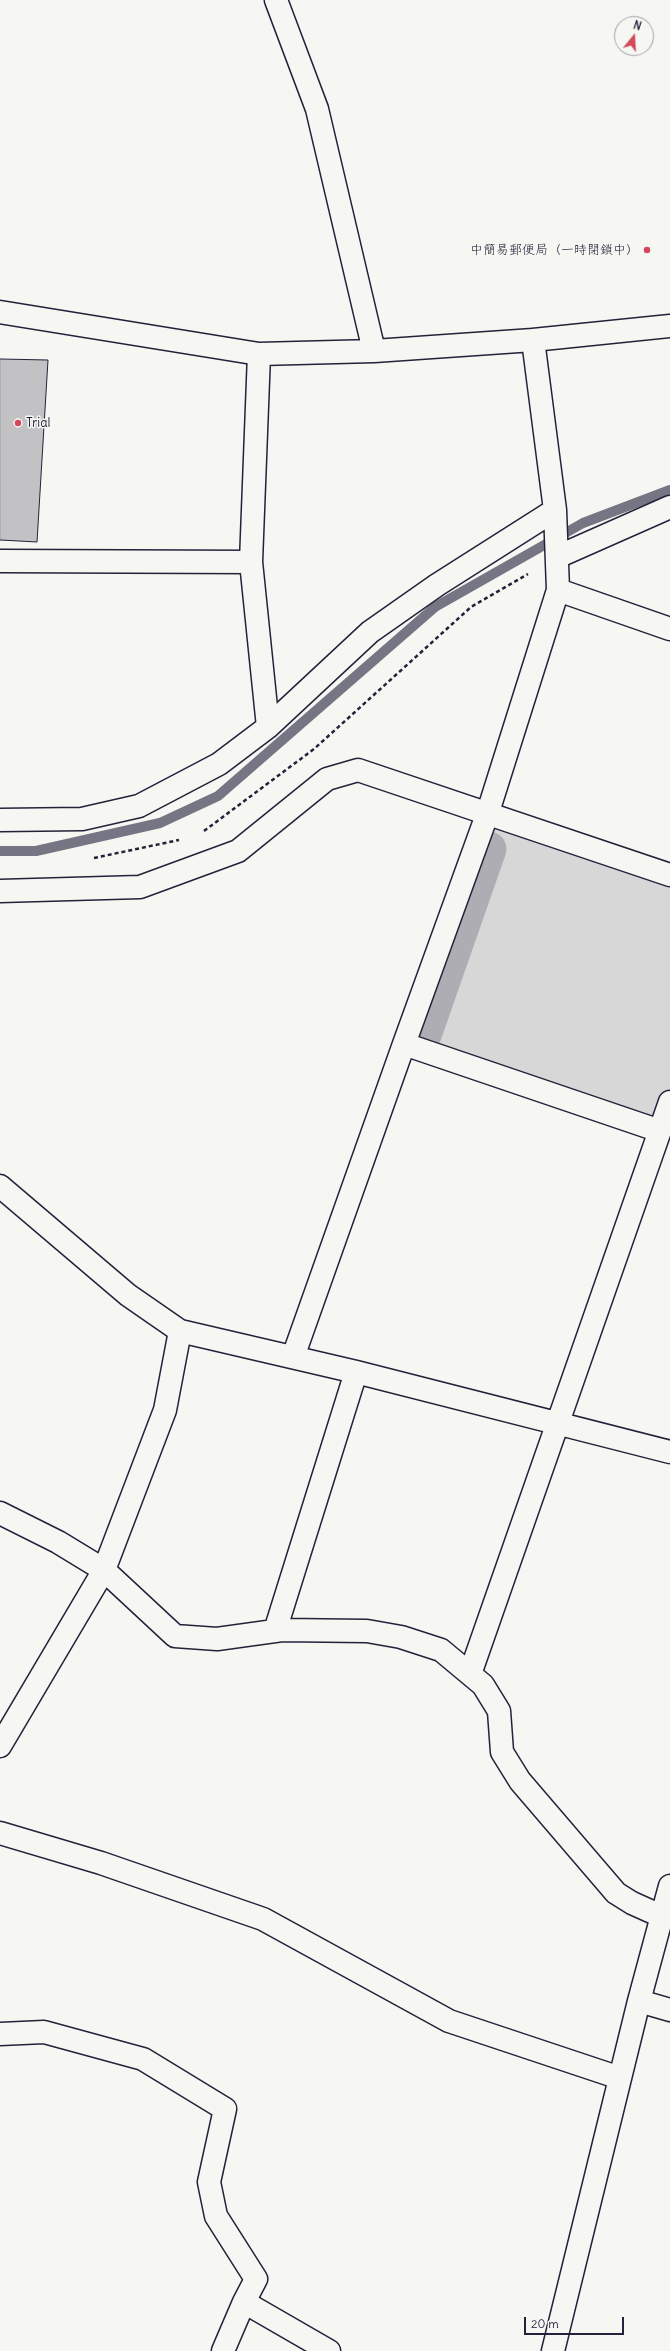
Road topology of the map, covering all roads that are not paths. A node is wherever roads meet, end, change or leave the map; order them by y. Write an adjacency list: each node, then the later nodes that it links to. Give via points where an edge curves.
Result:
1 (276, 0): 5 (street, via 317,109)
2 (0, 312): 6 (street)
3 (670, 326): 4 (street)
4 (533, 340): 5 (street); 8 (street)
5 (374, 351): 6 (street)
6 (259, 354): 11 (street)
7 (670, 507): 9 (street)
8 (555, 510): 9 (street); 14 (street, via 437,585 370,632)
9 (557, 557): 12 (street)
10 (0, 561): 11 (street)
11 (251, 562): 14 (street)
12 (558, 590): 13 (street); 15 (street)
13 (670, 629)
14 (268, 727): 16 (street, via 219,764 139,806 82,819)
15 (488, 812): 17 (street); 18 (street, via 358,770 327,779 238,851 140,887); 19 (street)
16 (0, 820)
17 (670, 875)
18 (0, 891)
19 (404, 1044): 21 (street); 24 (street)
20 (670, 1102): 21 (street)
21 (660, 1131): 26 (street)
22 (0, 1186): 23 (street, via 128,1295)
23 (180, 1331): 24 (street); 29 (street, via 165,1410)
24 (294, 1357): 25 (street)
25 (356, 1372): 26 (street); 30 (street)
26 (558, 1425): 27 (street); 31 (street)
27 (670, 1452)
28 (0, 1513): 29 (street, via 58,1542)
29 (104, 1570): 30 (street, via 174,1636 217,1639); 32 (street)
30 (275, 1631): 31 (street, via 367,1631 401,1637 441,1650)
31 (470, 1674): 35 (street, via 483,1685 499,1711 502,1752 520,1781 616,1893)
32 (0, 1746)
33 (0, 1833): 39 (street, via 102,1863 263,1919 449,2020)
34 (670, 1886): 35 (street)
35 (661, 1916): 36 (street)
36 (639, 2001): 37 (street); 39 (street)
37 (670, 2010)
38 (0, 2034): 40 (street, via 44,2032 143,2059 225,2109 209,2182 216,2216 256,2279)
39 (620, 2078): 43 (street)
40 (244, 2302): 41 (street); 42 (street)
41 (223, 2351)
42 (329, 2351)
43 (553, 2351)

